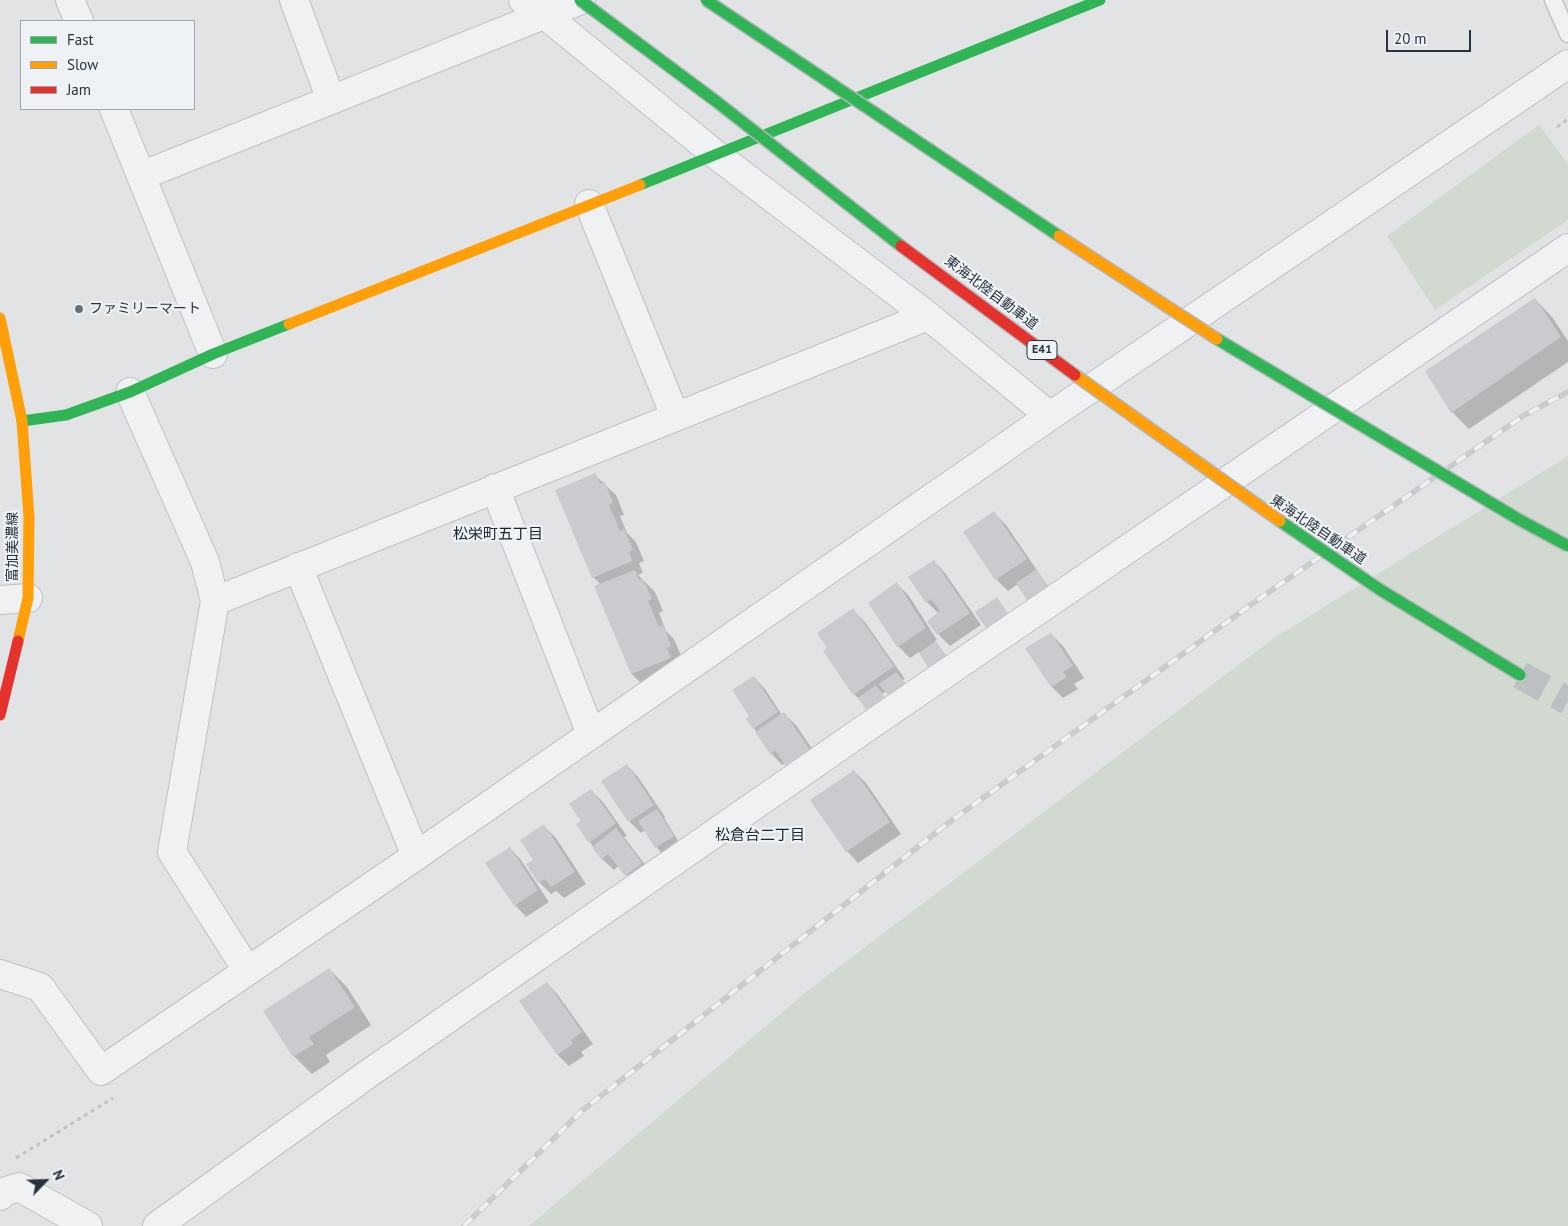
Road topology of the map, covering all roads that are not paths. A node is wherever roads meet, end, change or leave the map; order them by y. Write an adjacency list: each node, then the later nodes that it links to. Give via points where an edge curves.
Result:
1 (70, 0): 10 (street)
2 (294, 0): 13 (street)
3 (523, 0): 9 (street)
4 (581, 0): 9 (street); 32 (main road, 東海北陸自動車道 / E41, bridge, via 1103,396 1379,589)
5 (706, 0): 27 (main road, bridge, via 1211,336)
6 (1100, 0): 8 (main road)
7 (1554, 0): 11 (lane)
8 (1061, 7): 15 (main road, via 919,74)
9 (545, 15): 13 (street); 15 (street)
10 (79, 20)
11 (1568, 34)
12 (1568, 64): 24 (street)
13 (332, 100): 16 (street)
14 (114, 110): 16 (street)
15 (715, 154): 17 (main road); 19 (street)
16 (140, 176): 21 (street)
17 (589, 204): 21 (main road); 23 (street)
18 (1568, 248): 40 (street, via 814,764 376,1068)
19 (928, 316): 23 (street); 24 (street)
20 (0, 318): 25 (main road, 富加美濃線)
21 (213, 354): 22 (main road)
22 (130, 392): 25 (main road, via 66,415); 31 (street, via 205,562)
23 (675, 416): 26 (street)
24 (1050, 416): 34 (street)
25 (22, 421): 29 (main road, 富加美濃線, via 29,517)
26 (495, 488): 28 (street); 34 (street)
27 (1568, 546)
28 (298, 567): 31 (street); 35 (street)
29 (28, 598): 30 (street); 33 (main road, 富加美濃線)
30 (0, 600)
31 (215, 601): 36 (street, via 172,852)
32 (1520, 676)
33 (0, 715)
34 (591, 734): 35 (street)
35 (416, 856): 36 (street)
36 (247, 970): 37 (street, via 101,1070 40,987)
37 (0, 974)
38 (0, 1196): 39 (street, via 19,1187)
39 (88, 1226)
40 (157, 1226)

